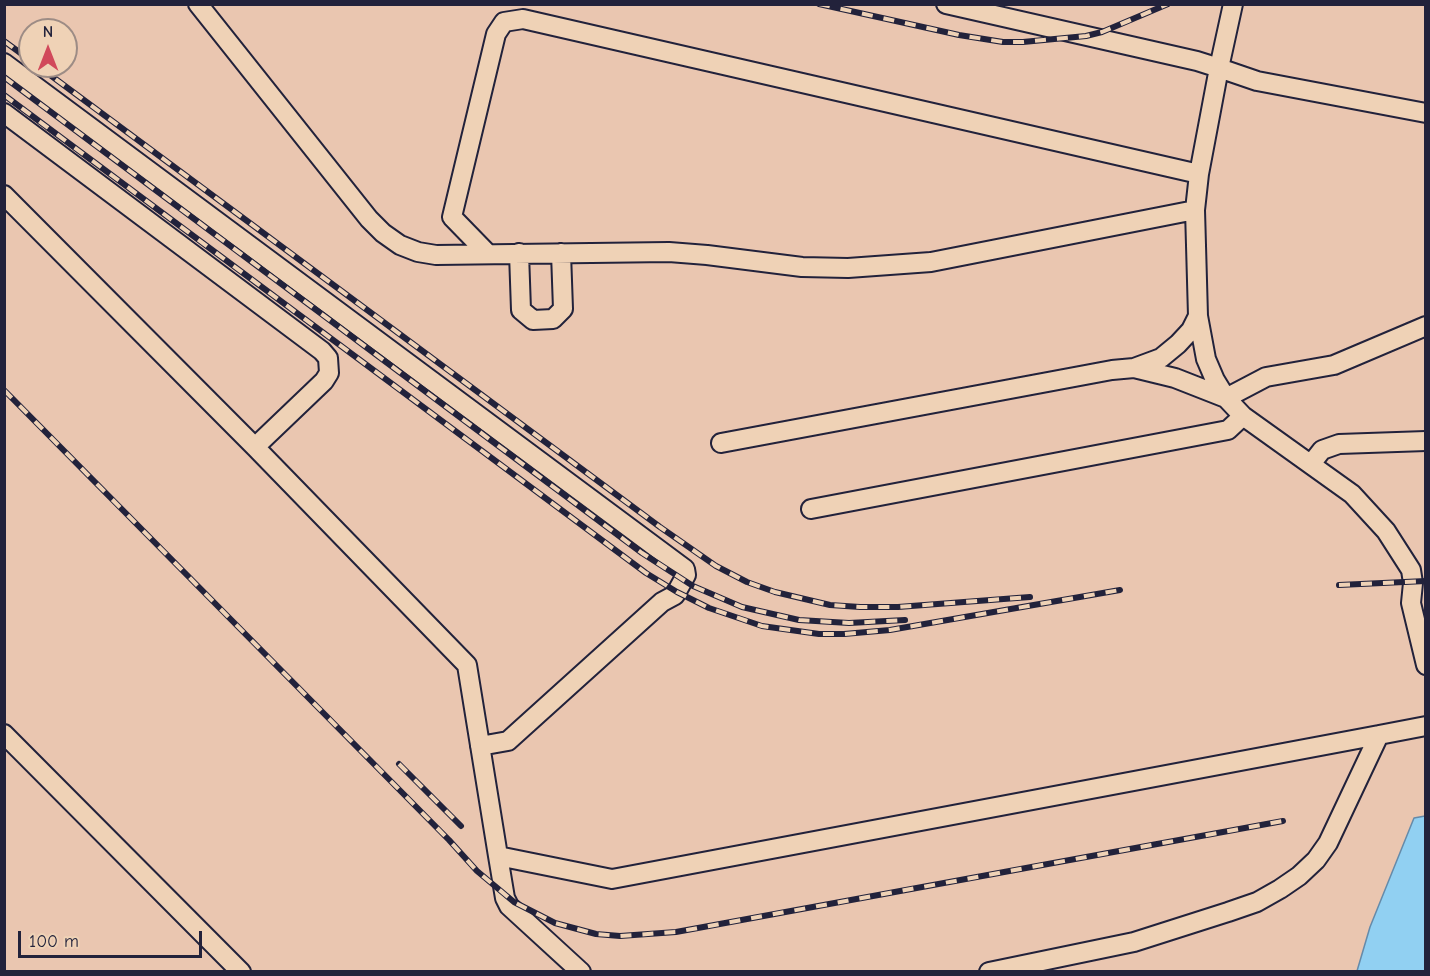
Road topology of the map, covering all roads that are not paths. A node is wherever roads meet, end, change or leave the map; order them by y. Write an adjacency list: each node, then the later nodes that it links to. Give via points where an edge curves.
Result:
1 (198, 4): 13 (lane, via 383,233 400,246 418,252)
2 (946, 4): 5 (lane)
3 (1233, 4): 5 (lane)
4 (4, 63): 29 (lane, via 685,569 686,575 675,595 662,602 508,741)
5 (1219, 68): 6 (lane, via 1257,81); 8 (lane)
6 (1425, 112)
7 (4, 114): 21 (lane, via 328,358 329,373 324,381)
8 (1199, 174): 10 (lane); 13 (lane, via 523,19 504,22 496,34 452,217)
9 (4, 195): 21 (lane)
10 (1195, 210): 12 (lane, via 931,262 860,267 802,267 669,252); 14 (lane)
11 (519, 253): 12 (lane); 12 (lane, via 521,310 534,320 553,320 563,309); 13 (lane)
12 (561, 253)
13 (488, 254)
14 (1198, 316): 16 (lane, via 1191,330 1161,358); 17 (lane, via 1206,359)
15 (1425, 326): 17 (lane, via 1334,365 1266,377)
16 (1134, 368): 17 (lane, via 1175,378); 20 (lane)
17 (1226, 398): 18 (lane)
18 (1243, 416): 22 (lane); 23 (lane, via 1228,430)
19 (1425, 441): 22 (lane, via 1339,444 1322,450)
20 (721, 443)
21 (255, 447): 29 (lane, via 467,665)
22 (1311, 464): 24 (lane, via 1352,494)
23 (811, 509)
24 (1418, 568): 25 (lane, via 1411,603)
25 (1425, 665)
26 (1425, 726): 28 (lane)
27 (4, 734): 31 (lane)
28 (1379, 735): 30 (lane, via 612,879); 33 (lane, via 1328,843 1316,860 1280,889 1257,902 1134,942)
29 (480, 746): 30 (lane)
30 (498, 856): 32 (lane, via 509,906)
31 (241, 972)
32 (581, 972)
33 (989, 972)

